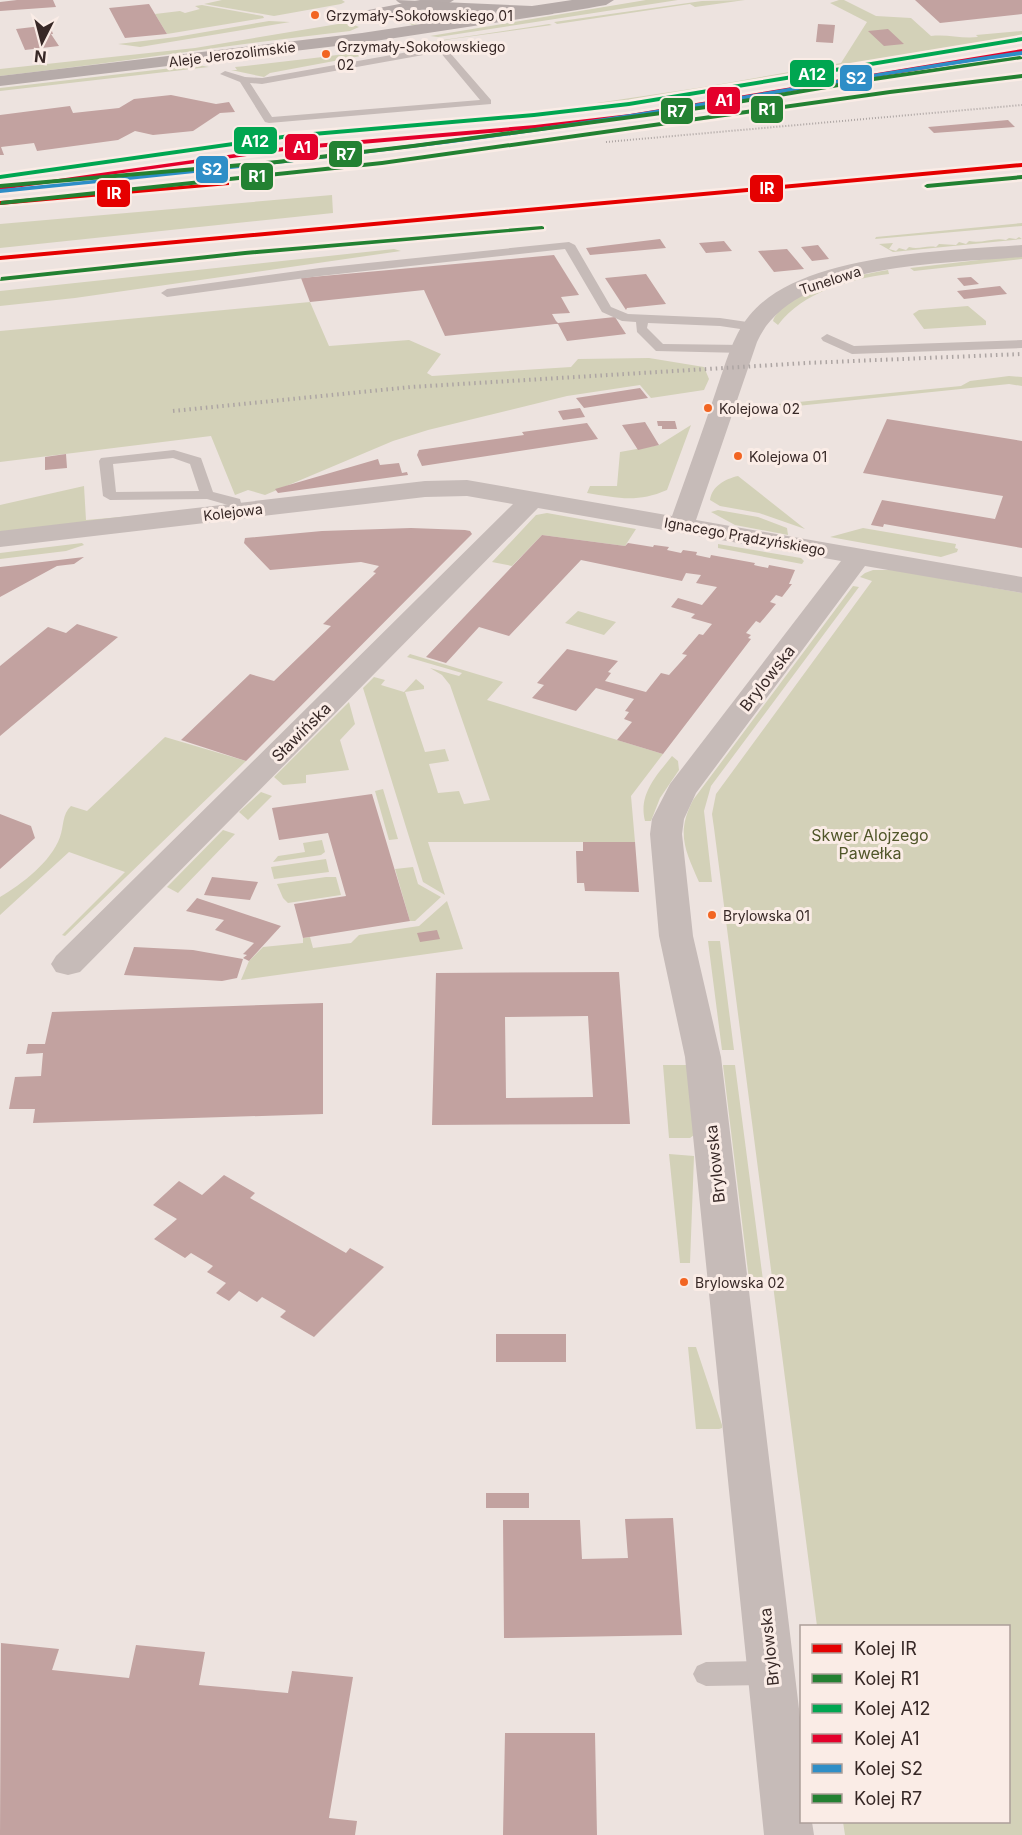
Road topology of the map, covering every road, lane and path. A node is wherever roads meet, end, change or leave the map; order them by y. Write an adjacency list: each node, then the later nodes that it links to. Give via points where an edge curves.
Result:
1 (405, 0): 4 (main road)
2 (446, 0): 4 (main road)
3 (606, 0): 6 (main road, Aleje Jerozolimskie)
4 (424, 5): 5 (main road); 7 (main road)
5 (475, 5): 6 (main road)
6 (547, 10): 10 (main road, Aleje Jerozolimskie)
7 (355, 18): 8 (main road); 10 (main road, via 369,25)
8 (335, 21)
9 (294, 28): 11 (main road, Aleje Jerozolimskie, via 202,43)
10 (362, 38): 14 (main road, Aleje Jerozolimskie)
11 (0, 66)
12 (225, 74): 13 (lane)
13 (244, 80): 13 (lane, via 271,80 442,49 487,102 268,120)
14 (0, 81)
15 (1022, 251): 18 (street, Tunelowa, via 841,273 812,283 765,310)
16 (166, 293): 17 (lane, via 569,244 606,309 626,318)
17 (642, 319): 18 (lane, via 720,322); 18 (lane, via 641,329 660,348)
18 (749, 338): 25 (street, Tunelowa)
19 (827, 338): 20 (lane, via 852,350)
20 (1022, 344)
21 (467, 488): 23 (street, Ignacego Prądzyńskiego); 24 (street, Kolejowa, via 425,489)
22 (207, 495): 22 (lane, via 110,496 106,461 174,454 196,461); 24 (lane, via 234,502)
23 (533, 498): 25 (street, Ignacego Prądzyńskiego); 29 (street, Sławińska)
24 (237, 511): 26 (street, Kolejowa)
25 (682, 524): 27 (street, Ignacego Prądzyńskiego)
26 (0, 539)
27 (859, 556): 28 (street, Ignacego Prądzyńskiego); 30 (street, Brylowska, via 681,790 666,834 676,936 704,1057)
28 (1022, 585)
29 (68, 964)
30 (772, 1673): 31 (lane); 32 (street, Brylowska)
31 (706, 1674)
32 (789, 1835)

